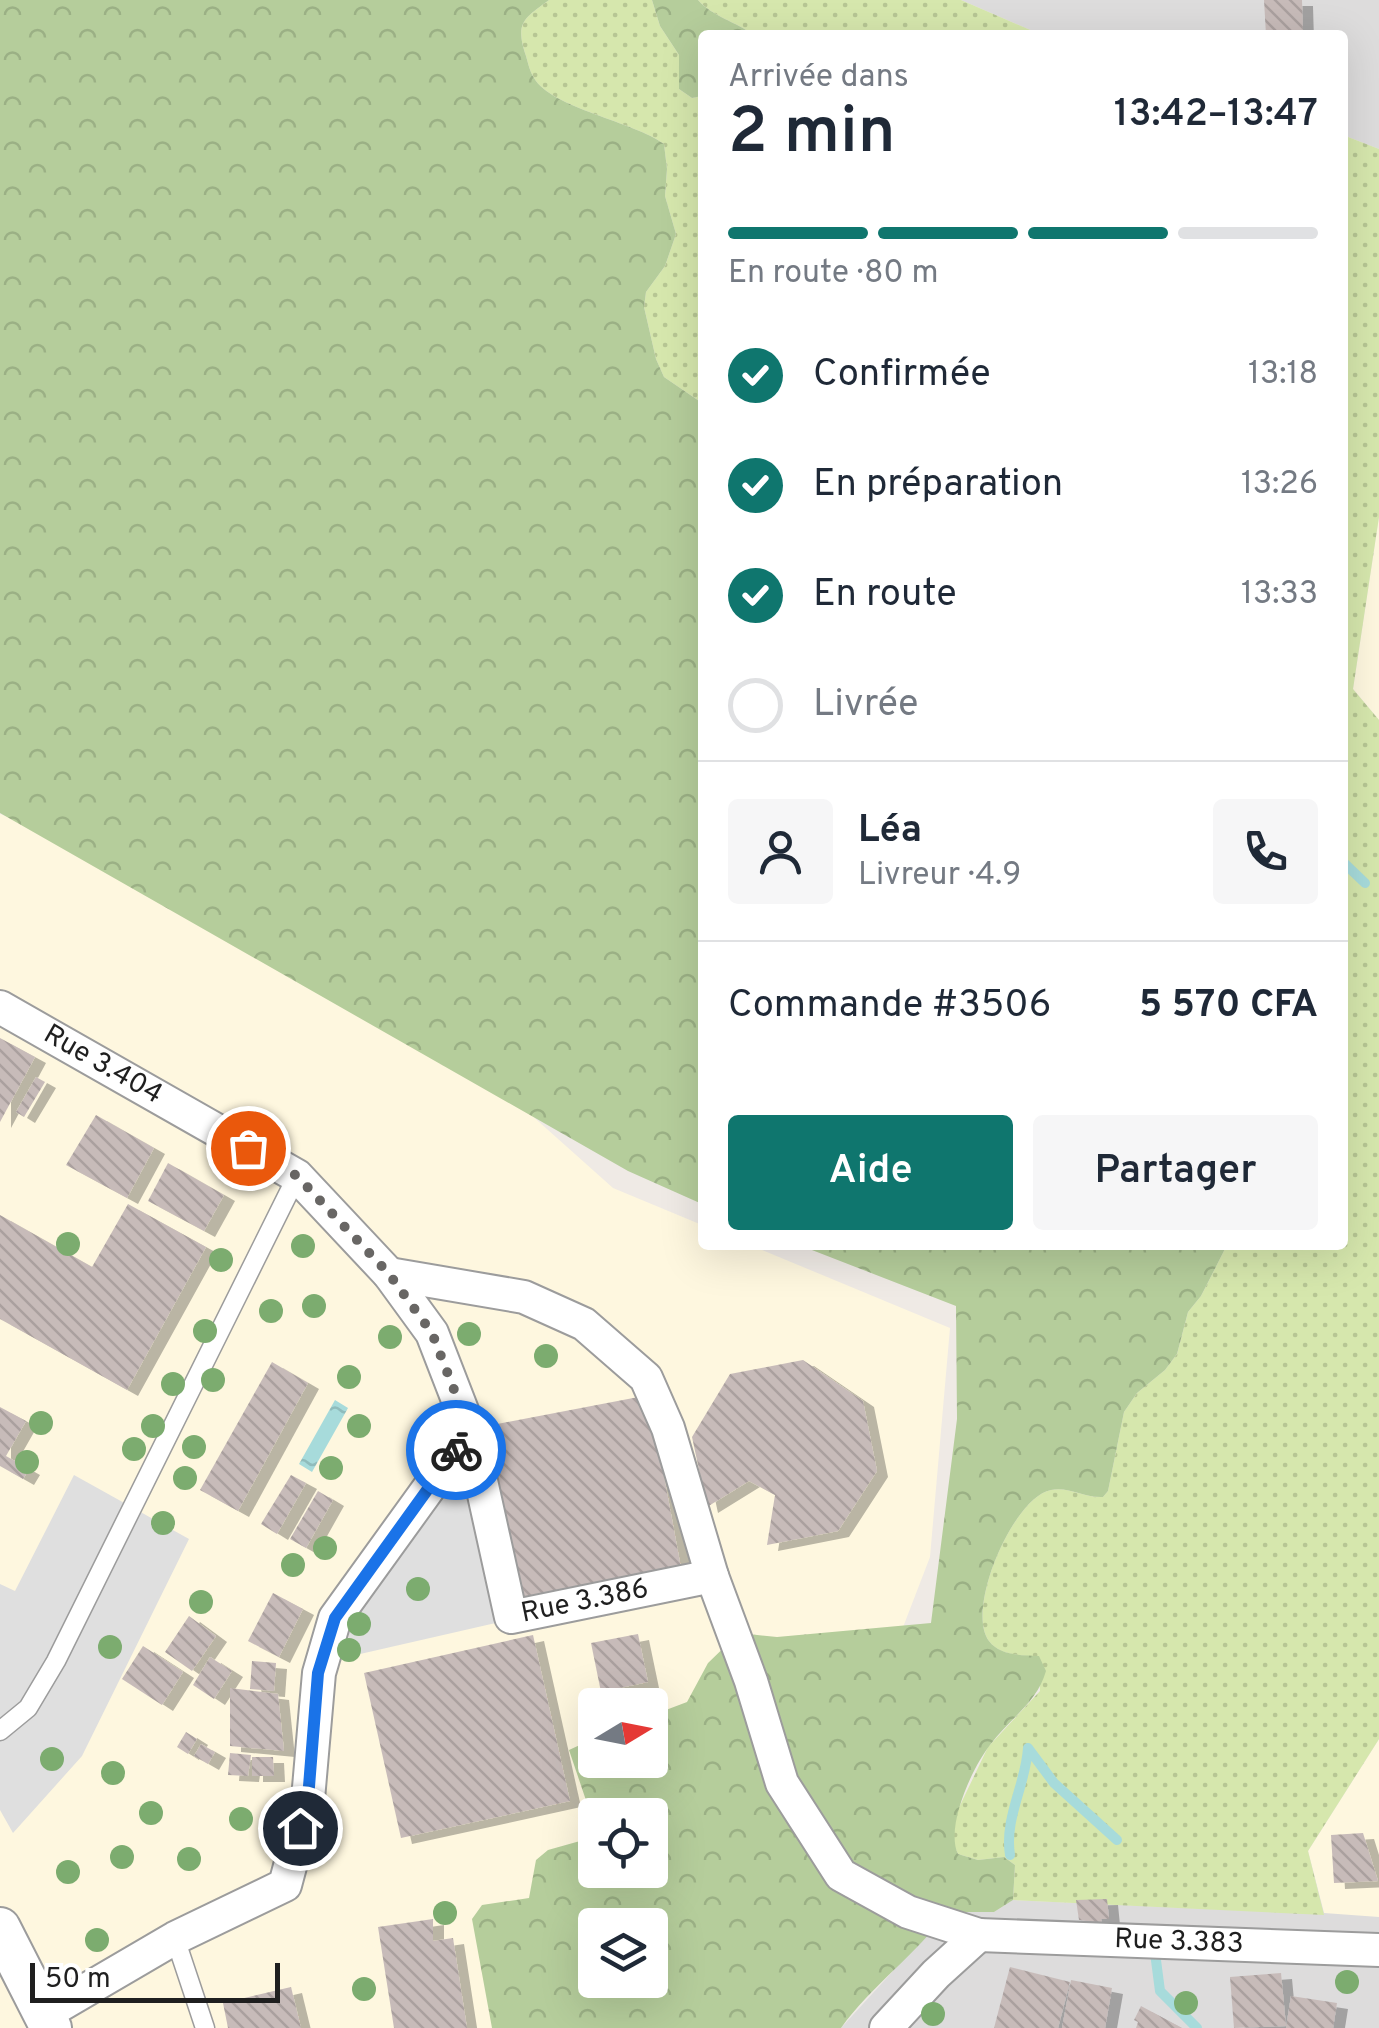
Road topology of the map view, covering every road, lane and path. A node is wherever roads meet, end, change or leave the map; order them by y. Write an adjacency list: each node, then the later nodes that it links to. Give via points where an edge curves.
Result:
1 (0, 1007): 2 (street, Rue 3.404)
2 (297, 1176): 3 (street, Rue 3.404); 6 (lane, via 56,1662 28,1708)
3 (389, 1274): 4 (street, Rue 3.404, via 432,1333); 5 (street, via 524,1297 584,1324 646,1378 668,1428)
4 (470, 1431): 5 (street, Rue 3.386, via 510,1617); 9 (street, via 335,1618 318,1673 308,1799 285,1885)
5 (712, 1576): 8 (street, via 782,1783 841,1875 908,1912)
6 (0, 1731)
7 (0, 1928): 11 (street)
8 (979, 1935): 10 (street, Rue 3.383); 13 (street)
9 (175, 1938): 11 (street); 12 (lane)
10 (1379, 1950)
11 (48, 2021)
12 (206, 2028)
13 (886, 2028)

